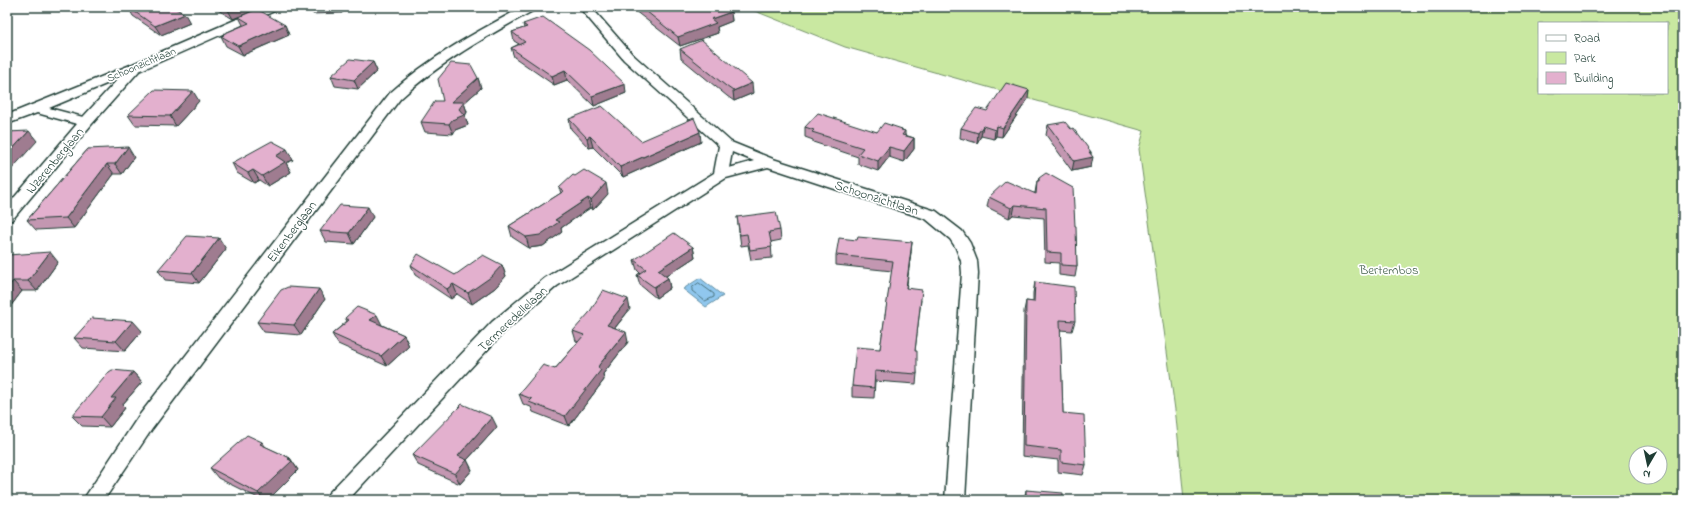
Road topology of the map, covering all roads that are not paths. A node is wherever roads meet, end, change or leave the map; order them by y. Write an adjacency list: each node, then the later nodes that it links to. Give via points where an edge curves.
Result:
1 (275, 7): 4 (street, Schoonzichtlaan)
2 (532, 7): 12 (street, Eikenberglaan, via 446,54 395,96 145,423)
3 (585, 7): 8 (street, Schoonzichtlaan, via 628,57)
4 (136, 67): 5 (street, Schoonzichtlaan); 7 (street, IJzerenberglaan)
5 (35, 108): 6 (street, Schoonzichtlaan); 7 (street, IJzerenberglaan)
6 (7, 120)
7 (86, 122): 11 (street, IJzerenberglaan)
8 (726, 145): 9 (street, Schoonzichtlaan); 10 (street)
9 (768, 162): 10 (street, Termeredellelaan); 14 (street, Schoonzichtlaan, via 932,215 956,235 964,247 970,273)
10 (721, 175): 13 (street, Termeredellelaan, via 551,282 498,327)
11 (7, 216)
12 (93, 500)
13 (335, 500)
14 (955, 500)

